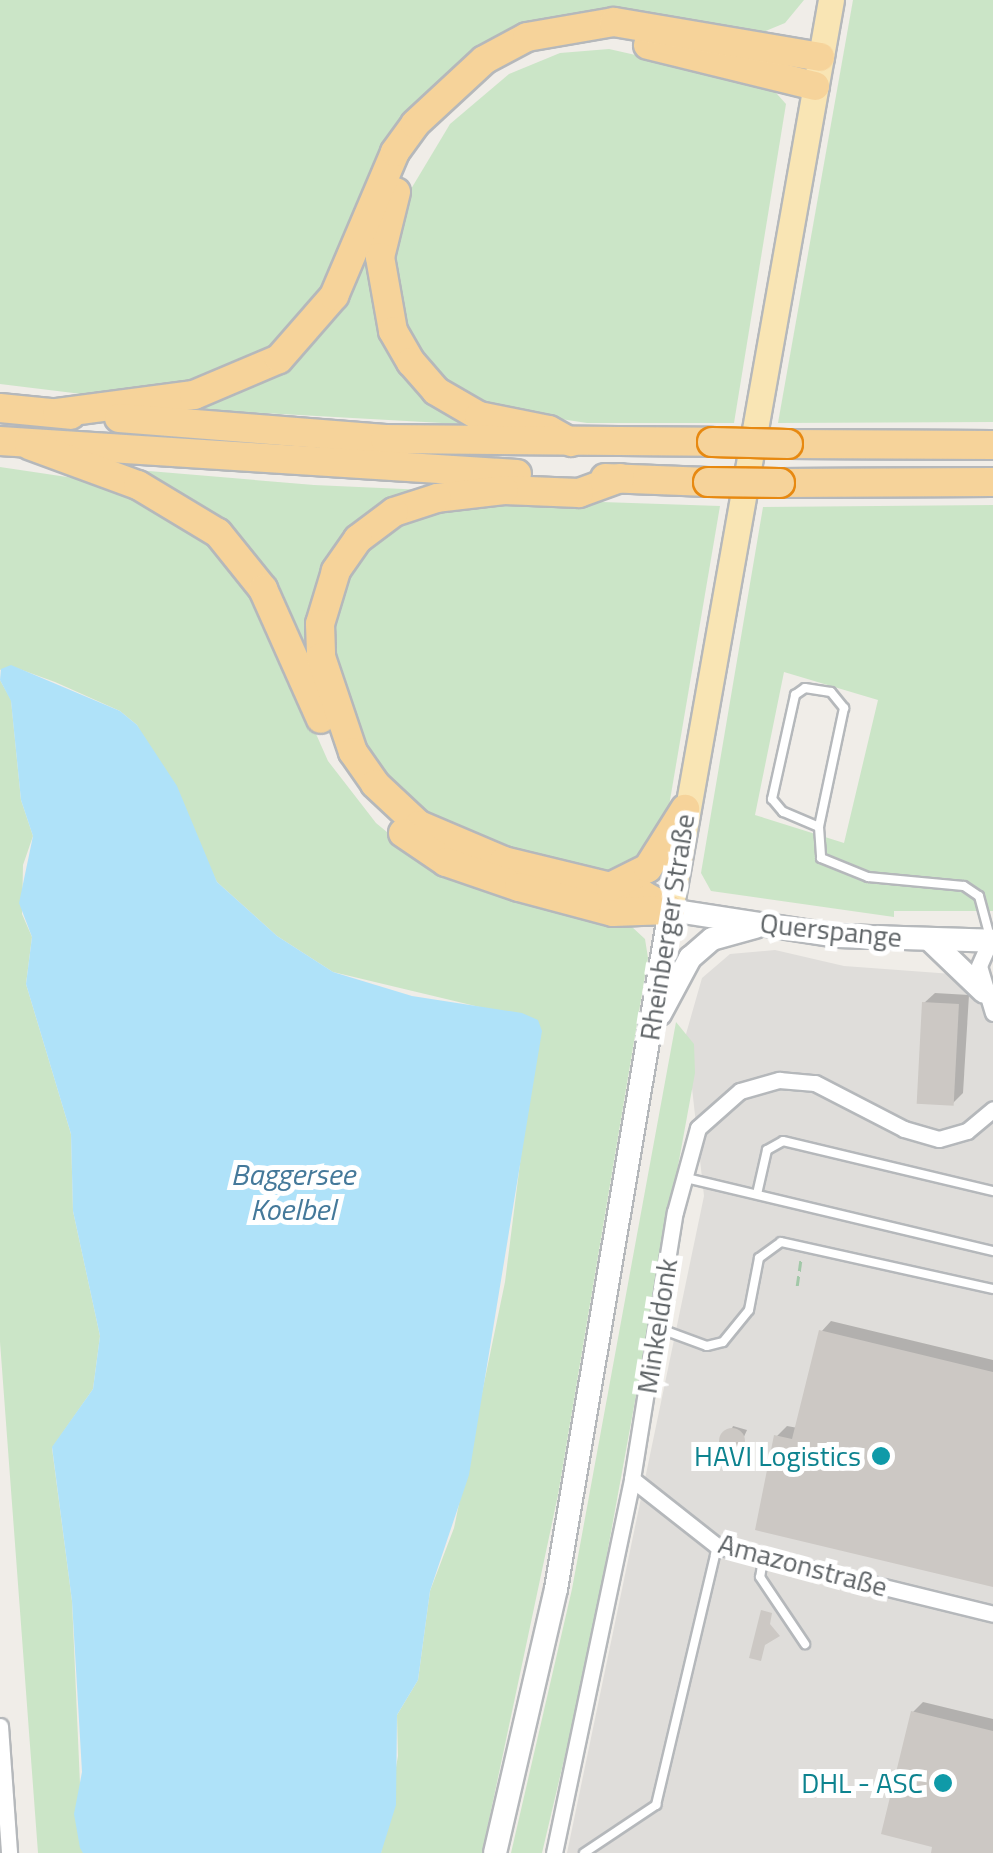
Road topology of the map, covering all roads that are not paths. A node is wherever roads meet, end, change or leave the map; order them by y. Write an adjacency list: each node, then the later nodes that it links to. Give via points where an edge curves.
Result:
1 (831, 0): 2 (main road, Rheinberger Straße)
2 (820, 56): 3 (main road, Rheinberger Straße); 5 (highway, via 614,22 527,37 484,60 416,124 395,152 334,296 279,359 194,396)
3 (815, 86): 7 (highway, via 596,37 525,54 489,76 460,98 417,150 385,220 380,258 393,331 411,362 448,400 478,416 549,430); 12 (main road, Rheinberger Straße)
4 (0, 408): 5 (highway)
5 (57, 414): 7 (highway, via 385,439)
6 (0, 441): 8 (highway)
7 (571, 442): 9 (highway, bridge)
8 (30, 444): 10 (highway); 15 (highway, via 138,486 218,533 262,589 348,772 412,841 446,862 586,905 641,914)
9 (993, 445)
10 (620, 478): 11 (highway, bridge); 14 (highway, via 579,493 475,493 394,512 345,555 320,624 336,713 353,752 395,805 455,844)
11 (993, 482)
12 (685, 810): 14 (highway, via 648,868); 15 (main road, Rheinberger Straße)
13 (819, 828): 13 (lane, via 844,708 831,692 805,688 795,694 772,799 783,812); 18 (lane, via 821,858 833,867 868,878 964,886 979,896)
14 (610, 887): 15 (highway)
15 (670, 910): 16 (main road, Querspange); 20 (main road, Rheinberger Straße)
16 (763, 925): 17 (main road, Querspange); 20 (main road, via 712,939 690,958)
17 (929, 939): 18 (main road, Querspange); 19 (main road)
18 (992, 943): 19 (street, via 980,966)
19 (988, 1002)
20 (651, 1030): 35 (main road, Rheinberger Straße, via 556,1588)
21 (993, 1109): 22 (street, Minkeldonk, via 967,1131 939,1139 904,1129 815,1082 760,1083 715,1109 698,1128)
22 (682, 1177): 24 (lane); 27 (street, Minkeldonk)
23 (993, 1191): 24 (lane, via 782,1141 767,1150)
24 (757, 1194): 25 (lane)
25 (993, 1251)
26 (993, 1289): 27 (lane, via 781,1242 759,1258 749,1310 723,1342 707,1346)
27 (658, 1328): 28 (street, Minkeldonk)
28 (632, 1479): 29 (street, Amazonstraße); 36 (street, Minkeldonk)
29 (717, 1546): 30 (street, Amazonstraße); 37 (lane, via 656,1805)
30 (764, 1559): 31 (street, Amazonstraße); 32 (lane, via 760,1577)
31 (993, 1614)
32 (805, 1644)
33 (0, 1726): 34 (street)
34 (8, 1853)
35 (495, 1853)
36 (554, 1853)
37 (584, 1853)

